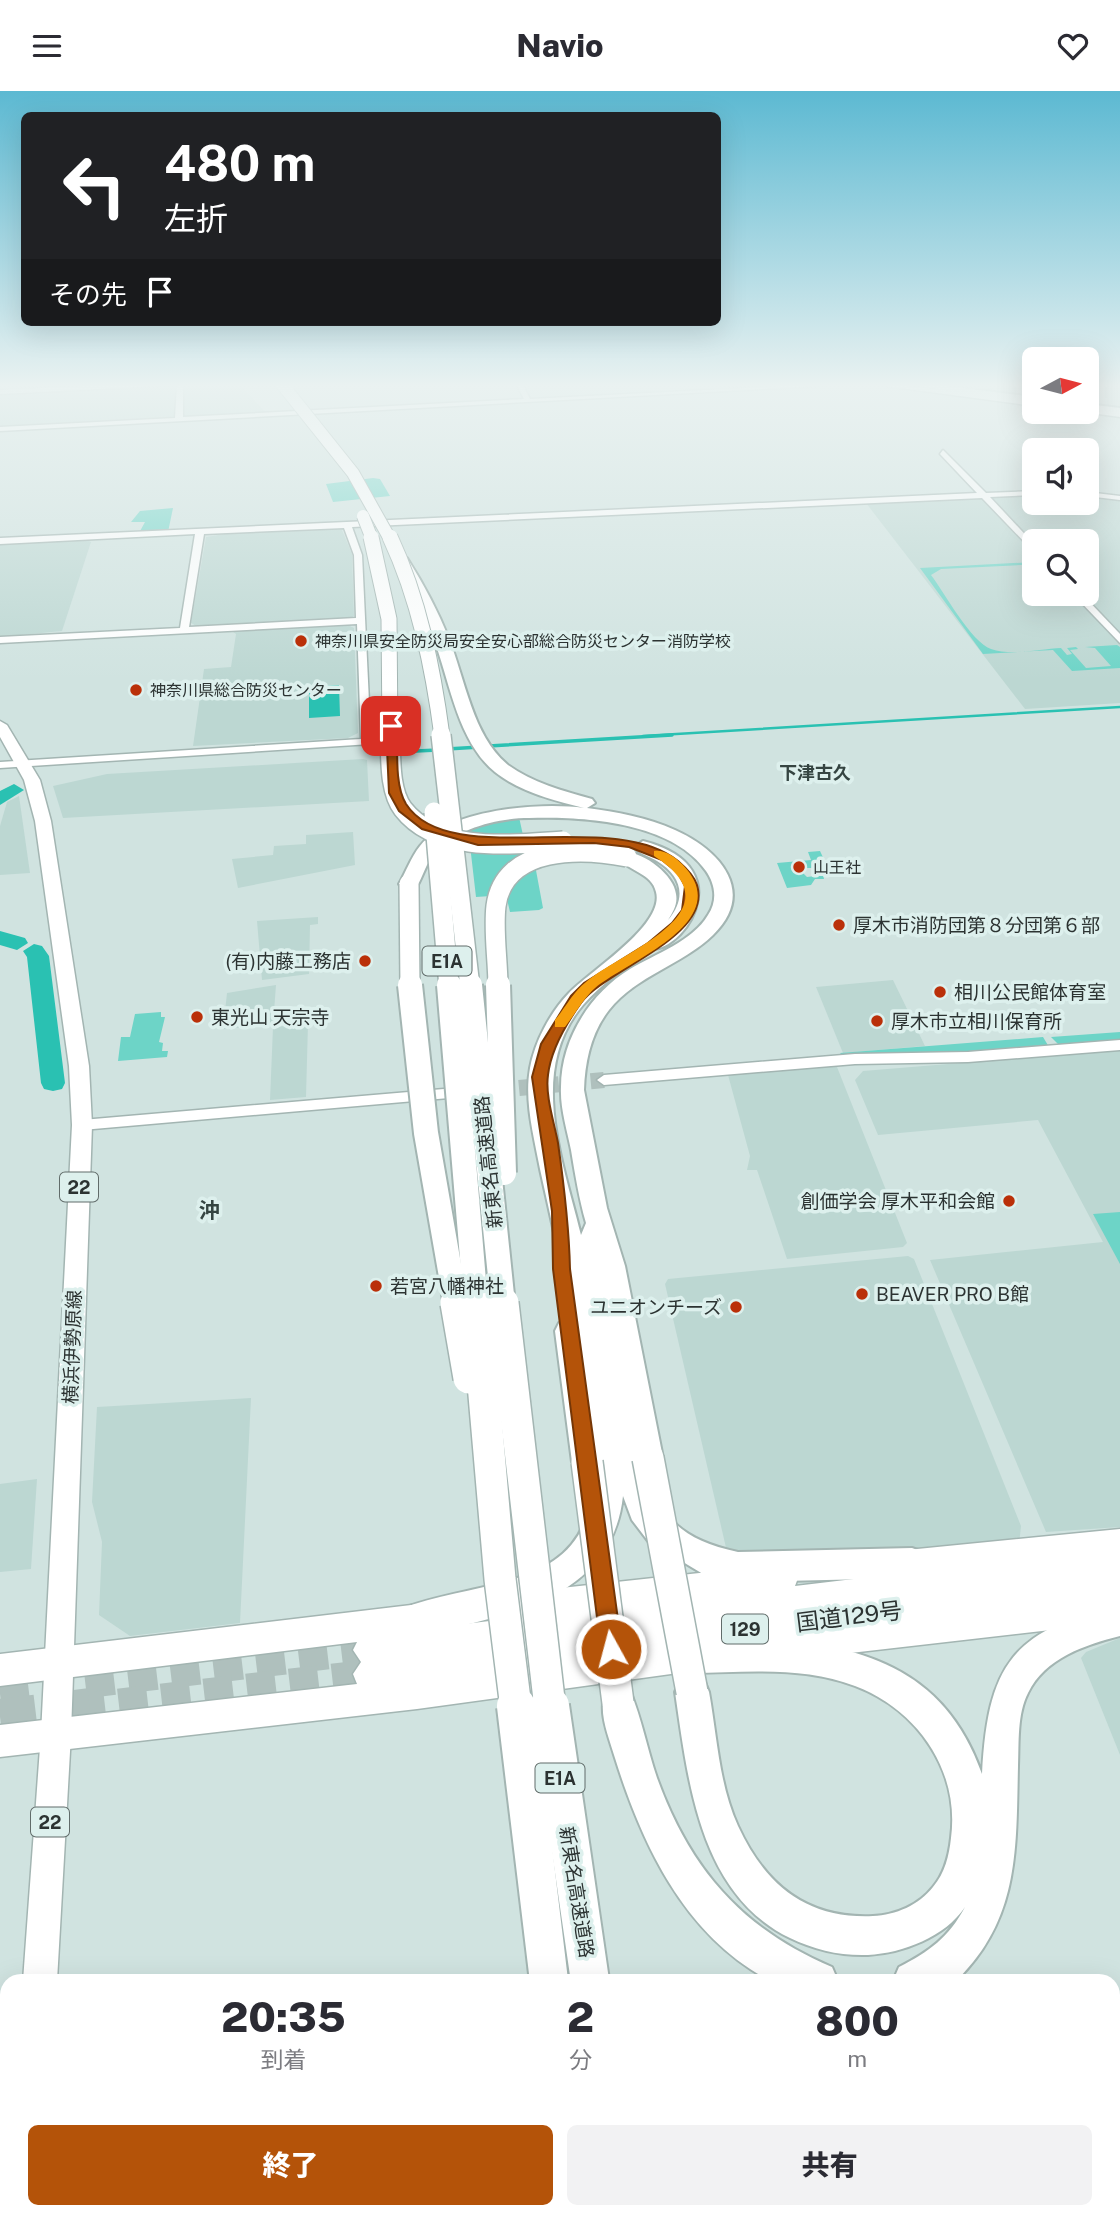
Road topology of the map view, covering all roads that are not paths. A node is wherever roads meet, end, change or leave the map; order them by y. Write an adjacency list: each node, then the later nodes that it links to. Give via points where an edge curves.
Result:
1 (348, 482): 5 (highway, 新東名高速道路 / E1A)
2 (359, 482): 13 (highway, 新東名高速道路 / E1A, bridge)
3 (972, 482): 6 (street)
4 (1022, 493): 6 (street)
5 (356, 495): 22 (highway, bridge, via 383,575 390,644 393,784 403,809 427,827 478,842 594,840); 33 (highway, 新東名高速道路 / E1A, bridge, via 382,549 402,608 423,711)
6 (984, 495): 9 (street); 11 (street)
7 (1099, 495): 8 (street)
8 (1120, 498)
9 (346, 525): 10 (street); 15 (street, via 358,555)
10 (200, 532): 12 (street); 16 (street)
11 (1022, 536)
12 (0, 541)
13 (395, 548): 23 (highway, bridge, via 435,621 473,733 486,754 523,781 699,837 730,863 740,883 737,916 709,946); 33 (highway, 新東名高速道路 / E1A, bridge, via 416,607 438,709)
14 (1088, 606): 18 (street)
15 (360, 621): 16 (street); 20 (street, via 367,742)
16 (184, 631): 17 (street)
17 (0, 640)
18 (1120, 640)
19 (0, 725): 20 (main road, 横浜伊勢原線 / 22)
20 (24, 764): 21 (street); 27 (main road, 横浜伊勢原線 / 22, via 44,824 79,1066)
21 (0, 765)
22 (635, 852): 29 (highway, via 666,887 668,907 657,926 576,999 542,1061 540,1077); 33 (highway, bridge, via 544,856 505,880 496,905 505,1204 527,1425)
23 (598, 1009): 28 (highway, via 582,1036 572,1074); 33 (highway, bridge, via 624,982 688,945 715,920 724,895 712,863 691,845 646,827 558,811 506,812 463,823 428,845 414,864 409,884 409,987 420,1102 457,1305)
24 (1120, 1045): 25 (street, via 968,1057 855,1059)
25 (604, 1080)
26 (519, 1088): 27 (street)
27 (82, 1125): 39 (main road, 横浜伊勢原線 / 22)
28 (594, 1208): 32 (highway, via 593,1268 625,1461 643,1510 659,1531 704,1559 738,1567); 38 (highway, bridge, via 612,1266 710,1790 723,1836 744,1872 774,1906 810,1928 878,1936 911,1928 940,1908 959,1881 970,1847 972,1807 951,1742 923,1709 886,1679 849,1665 808,1657)
29 (560, 1211): 36 (highway, via 576,1271 607,1464 600,1531 567,1569 550,1581 520,1594); 46 (highway, bridge, via 561,1269 618,1703 634,1769 654,1820 701,1897 738,1936)
30 (1120, 1543): 32 (highway)
31 (1120, 1562): 34 (highway, 国道129号 / 129, via 369,1662)
32 (912, 1563): 36 (highway)
33 (517, 1577): 44 (highway, 新東名高速道路 / E1A, bridge); 45 (highway, 新東名高速道路 / E1A, bridge)
34 (1120, 1583)
35 (1120, 1607): 38 (highway, 129)
36 (413, 1620): 39 (highway)
37 (1120, 1620): 47 (highway, via 1056,1642 1021,1672 1005,1708 999,1850 980,1922 958,1953)
38 (692, 1656): 41 (highway, 129)
39 (58, 1663): 40 (highway); 41 (main road, 横浜伊勢原線 / 22)
40 (0, 1670)
41 (55, 1734): 42 (highway, 129); 43 (main road, 横浜伊勢原線 / 22)
42 (0, 1741)
43 (40, 1974)
44 (548, 1974)
45 (589, 1974)
46 (803, 1974)
47 (929, 1974)

